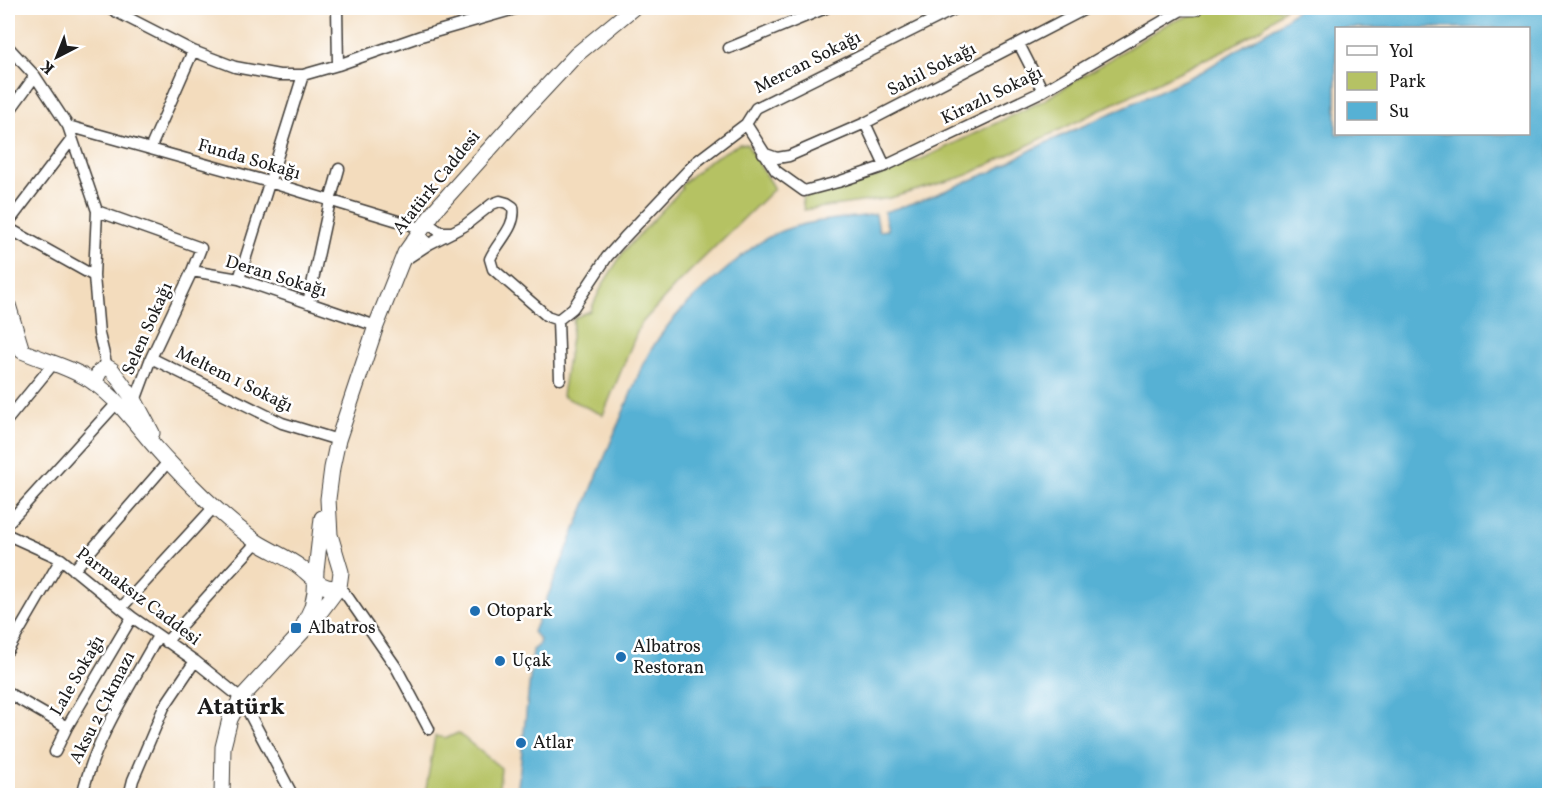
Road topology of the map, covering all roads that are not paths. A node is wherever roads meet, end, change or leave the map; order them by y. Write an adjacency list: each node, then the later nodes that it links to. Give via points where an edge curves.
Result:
1 (109, 8): 15 (street)
2 (337, 8): 16 (street)
3 (473, 8): 11 (street)
4 (518, 8): 11 (street)
5 (826, 8): 14 (street)
6 (957, 8): 22 (street, Mercan Sokağı, via 756,108)
7 (1087, 8): 12 (street, Sahil Sokağı)
8 (1184, 8): 9 (main road); 19 (street, Kirazlı Sokağı)
9 (1195, 8)
10 (628, 9): 35 (main road, Atatürk Caddesi, via 576,55)
11 (477, 20): 16 (street)
12 (1019, 44): 19 (street); 21 (street, Sahil Sokağı)
13 (8, 47): 18 (street)
14 (729, 48)
15 (193, 51): 17 (street, via 235,67); 25 (street)
16 (338, 65): 17 (street)
17 (303, 75): 31 (street)
18 (35, 76): 20 (street); 23 (street)
19 (1043, 91): 28 (street, Kirazlı Sokağı)
20 (8, 113)
21 (865, 123): 27 (street, Sahil Sokağı); 28 (street)
22 (746, 124): 26 (street); 45 (street, Mercan Sokağı, via 696,162 607,257 573,308)
23 (68, 126): 24 (street); 25 (street, Funda Sokağı)
24 (72, 138): 33 (street); 34 (street)
25 (150, 149): 31 (street, Funda Sokağı)
26 (763, 153): 27 (street, via 777,158); 30 (street, via 776,171)
27 (789, 156): 30 (street, via 787,167)
28 (885, 165): 30 (street, Kirazlı Sokağı, via 804,190)
29 (339, 169): 32 (street)
30 (792, 181)
31 (269, 182): 32 (street, Funda Sokağı); 42 (street)
32 (330, 201): 35 (street, Funda Sokağı); 43 (street)
33 (97, 211): 40 (street, via 201,248); 41 (street)
34 (8, 223)
35 (424, 225): 37 (street, Funda Sokağı, via 440,232); 38 (street, via 422,238); 39 (main road, Atatürk Caddesi)
36 (8, 228): 41 (street)
37 (453, 232): 38 (street); 45 (street, via 492,204 501,201 513,207 512,222 490,259 493,269 547,316)
38 (429, 244): 39 (street)
39 (402, 262): 46 (main road, Atatürk Caddesi)
40 (192, 271): 42 (street, Deran Sokağı); 48 (street, Selen Sokağı)
41 (94, 276): 50 (street, via 99,334)
42 (239, 279): 43 (street, Deran Sokağı)
43 (308, 303): 46 (street, Deran Sokağı)
44 (8, 305): 47 (main road)
45 (558, 320): 51 (street)
46 (376, 326): 56 (main road, Atatürk Caddesi)
47 (15, 349): 49 (main road)
48 (151, 358): 54 (street, Selen Sokağı); 56 (street, Meltem 1 Sokağı, via 282,423)
49 (53, 364): 53 (main road); 55 (street)
50 (107, 368): 52 (main road); 53 (main road, via 100,371)
51 (560, 379)
52 (120, 380): 54 (main road); 54 (main road, via 115,390)
53 (94, 383): 54 (main road)
54 (120, 402): 57 (main road); 60 (street)
55 (8, 419)
56 (338, 440): 58 (main road, Atatürk Caddesi)
57 (168, 462): 59 (main road); 67 (street)
58 (328, 499): 64 (main road); 66 (main road, via 330,535)
59 (215, 506): 62 (main road); 70 (street)
60 (8, 523)
61 (8, 535): 65 (street, Parmaksız Caddesi)
62 (257, 542): 63 (main road); 73 (street, Aksu 2 Çıkmazı)
63 (275, 552): 64 (main road); 68 (main road)
64 (317, 557): 66 (main road, via 328,555); 68 (main road)
65 (61, 559): 67 (street, Parmaksız Caddesi); 74 (street)
66 (338, 562): 69 (main road)
67 (74, 570): 70 (street, Parmaksız Caddesi)
68 (315, 582): 69 (main road); 72 (main road, via 312,607)
69 (339, 587): 72 (main road); 79 (street, via 396,668)
70 (121, 609): 71 (street, Parmaksız Caddesi)
71 (132, 617): 73 (street, Parmaksız Caddesi); 78 (street, Lale Sokağı)
72 (301, 632): 77 (main road)
73 (162, 639): 75 (street, Parmaksız Caddesi); 83 (street, Aksu 2 Çıkmazı, via 105,733)
74 (8, 650)
75 (195, 661): 77 (street, Parmaksız Caddesi); 84 (street, via 164,707)
76 (8, 693): 78 (street)
77 (241, 698): 85 (main road, via 230,718 223,747); 86 (street)
78 (67, 728): 80 (street, Lale Sokağı)
79 (429, 729)
80 (55, 752)
81 (8, 791): 82 (street)
82 (10, 795)
83 (82, 795)
84 (129, 795)
85 (222, 795)
86 (293, 795)

